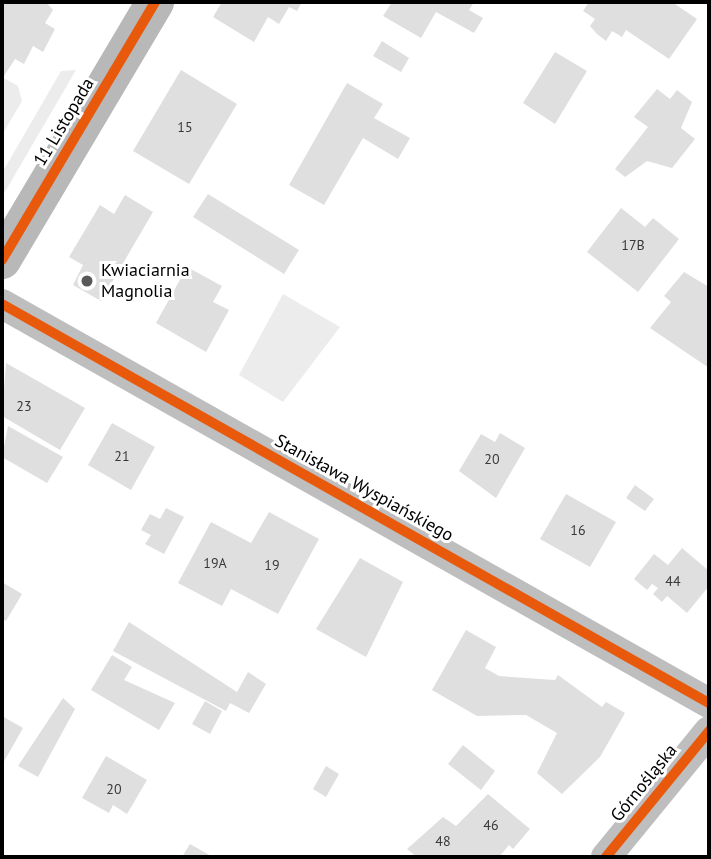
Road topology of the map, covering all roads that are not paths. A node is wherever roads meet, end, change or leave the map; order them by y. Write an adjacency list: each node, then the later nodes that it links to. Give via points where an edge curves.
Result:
1 (155, 2): 2 (street, 11 Listopada)
2 (2, 260)
3 (2, 304): 4 (street, Stanisława Wyspiańskiego)
4 (709, 704)
5 (709, 731): 6 (street, Górnośląska)
6 (607, 857)

